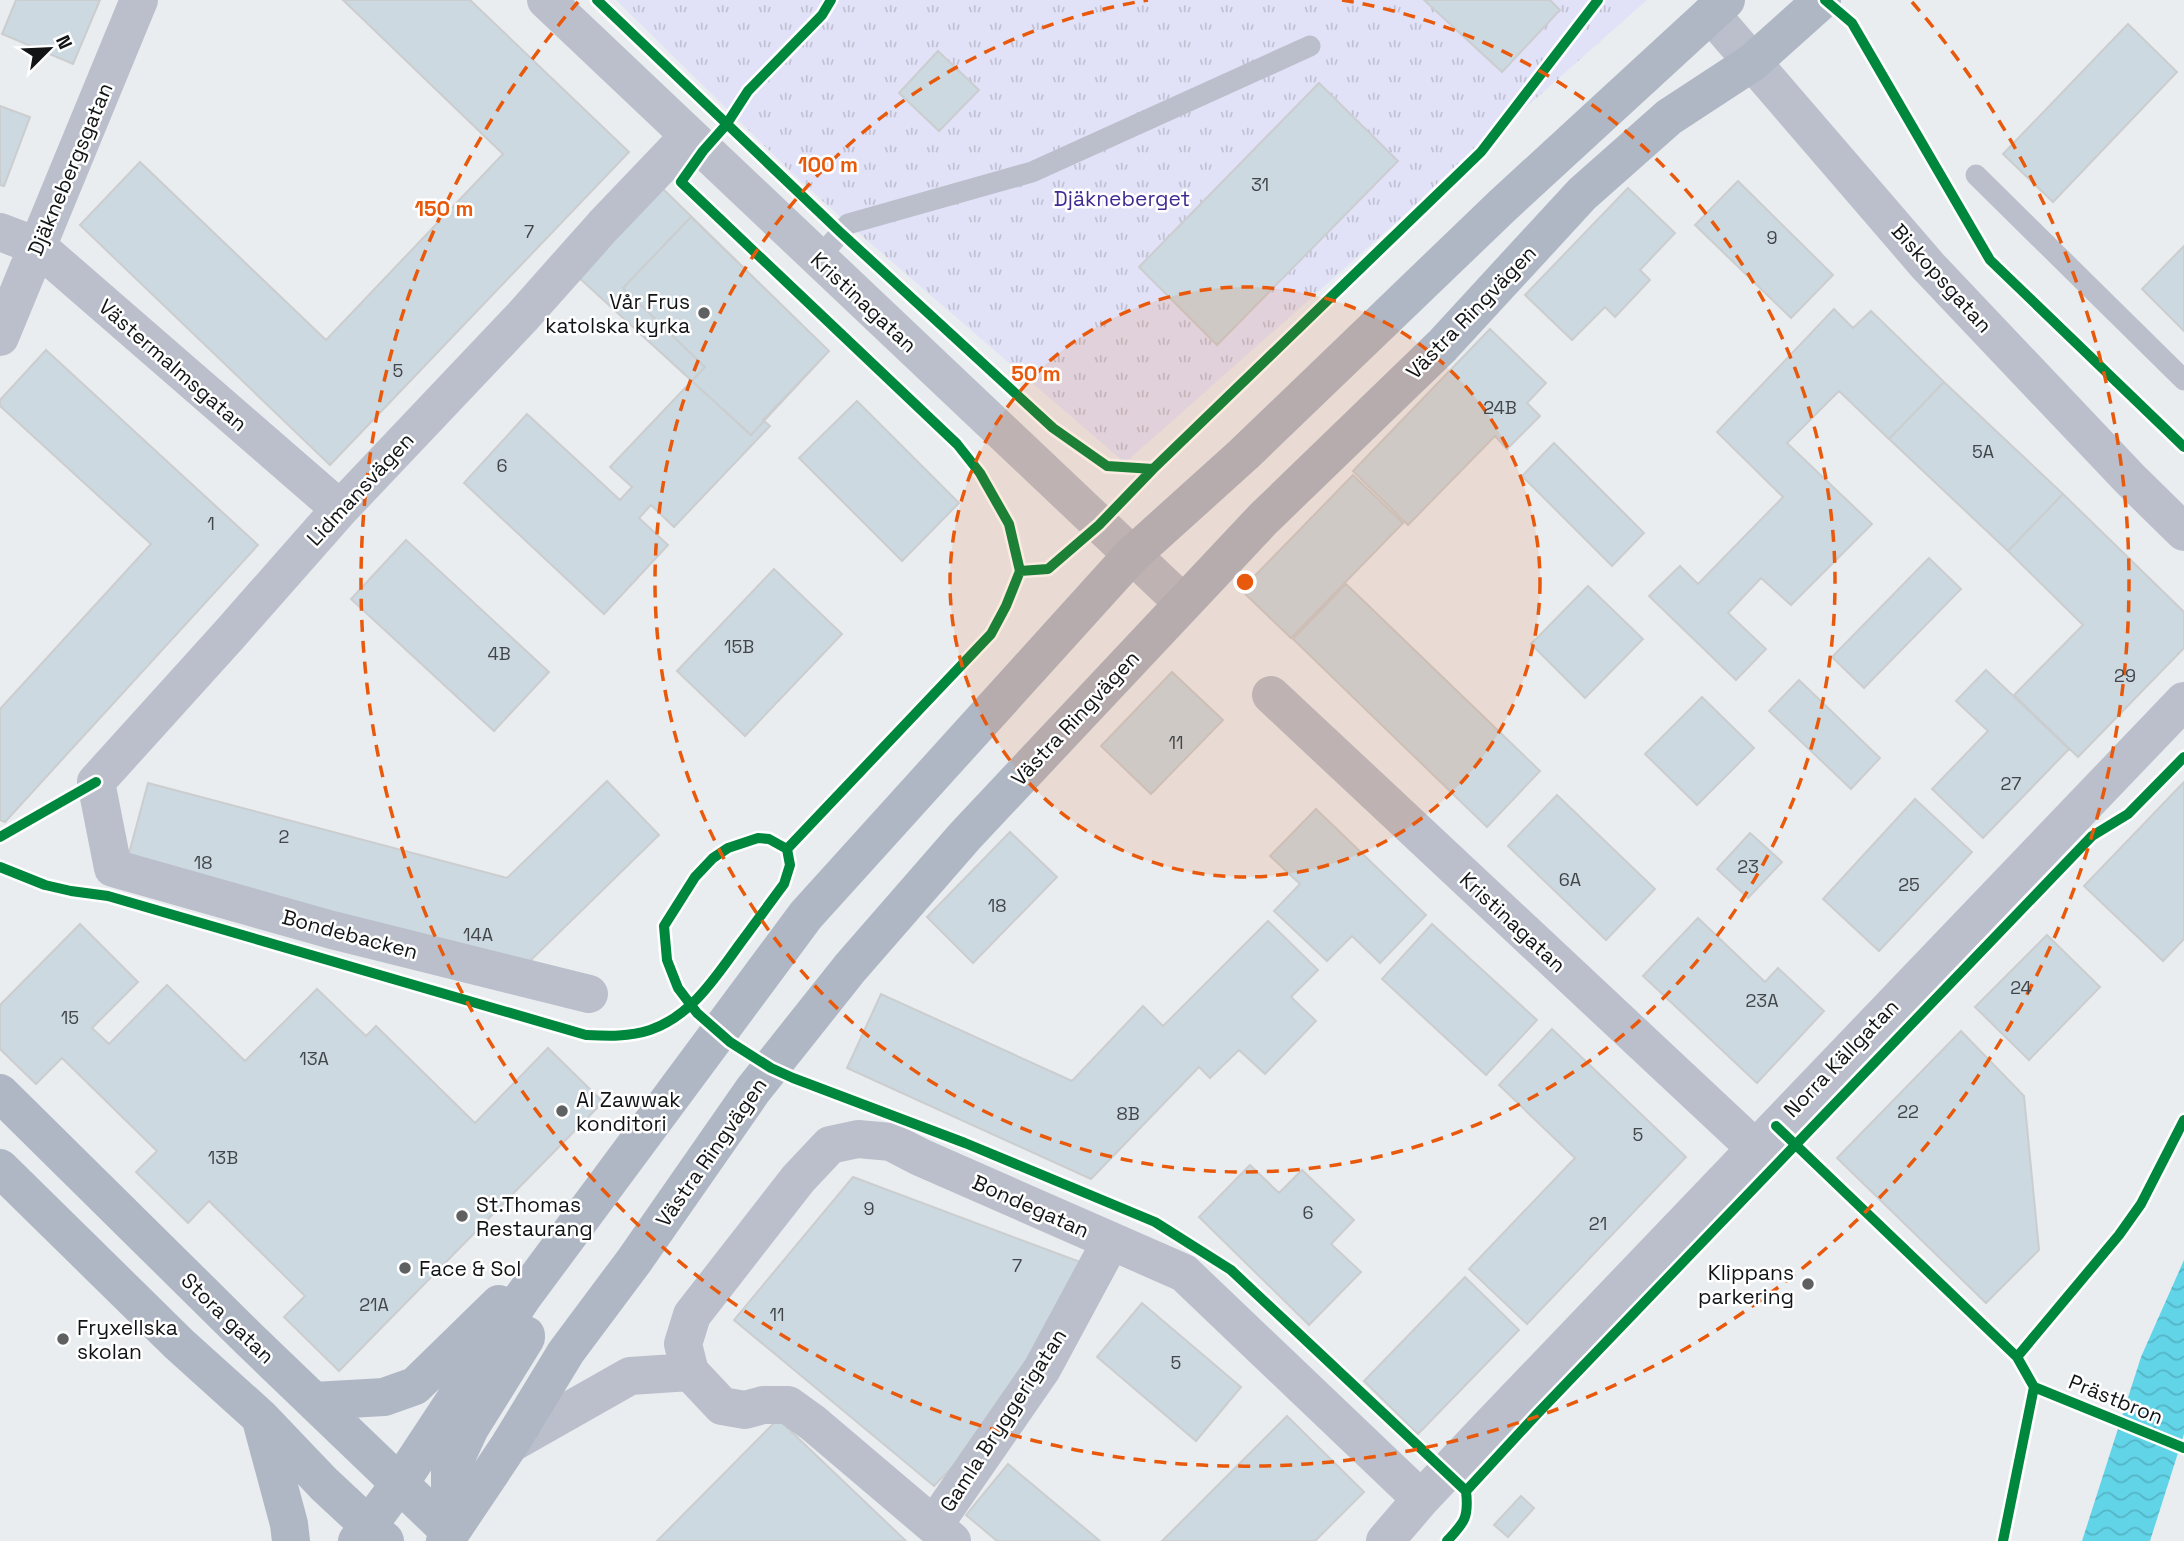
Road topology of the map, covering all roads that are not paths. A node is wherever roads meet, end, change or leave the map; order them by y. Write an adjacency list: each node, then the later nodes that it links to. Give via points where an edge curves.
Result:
1 (139, 0): 10 (street, Djäknebergsgatan)
2 (546, 0): 7 (street, Kristinagatan)
3 (1822, 0): 6 (main road, Västra Ringvägen)
4 (1719, 7): 6 (street, Biskopsgatan); 16 (main road)
5 (1310, 46): 11 (lane, via 1032,172 848,223)
6 (1753, 62): 15 (street, Biskopsgatan, via 1928,267); 17 (main road, Västra Ringvägen, via 1669,117 1583,194 1442,345)
7 (689, 136): 11 (street, Kristinagatan); 14 (street, Lidmansvägen)
8 (1976, 175): 13 (lane)
9 (0, 232): 10 (street, Västermalmsgatan)
10 (37, 246): 12 (street, Djäknebergsgatan); 14 (street, Västermalmsgatan)
11 (818, 259): 16 (street, Kristinagatan)
12 (0, 337)
13 (2184, 380)
14 (340, 509): 20 (street, Lidmansvägen, via 96,782)
15 (2184, 531)
16 (1131, 555): 17 (street, Kristinagatan); 26 (main road, via 806,915)
17 (1183, 603): 30 (main road, Västra Ringvägen, via 965,836 850,968 753,1090 566,1352)
18 (1272, 695): 23 (street, Kristinagatan)
19 (2184, 701): 23 (street, Norra Källgatan)
20 (113, 868): 21 (street, Bondebacken)
21 (589, 995)
22 (0, 1094): 28 (main road, Stora gatan)
23 (1755, 1147): 32 (street, Norra Källgatan)
24 (0, 1168): 29 (main road)
25 (1111, 1241): 27 (street, Bondegatan, via 891,1142 858,1139 830,1144 692,1315 683,1344); 32 (street, Bondegatan, via 1184,1273); 33 (street, Gamla Bryggerigatan, via 1042,1369)
26 (522, 1298): 28 (main road, via 497,1304 415,1386 384,1397); 31 (main road); 35 (main road, via 526,1338 450,1471)
27 (690, 1372): 30 (street, via 630,1376); 33 (street, via 722,1406 746,1410 788,1405)
28 (314, 1401): 31 (main road, Stora gatan)
29 (261, 1418): 34 (main road); 36 (main road)
30 (510, 1444): 35 (main road, Västra Ringvägen)
31 (400, 1483): 34 (main road); 35 (main road, Stora gatan)
32 (1421, 1499): 37 (street, Norra Källgatan)
33 (943, 1533)
34 (376, 1537)
35 (451, 1538)
36 (291, 1541)
37 (1385, 1541)

